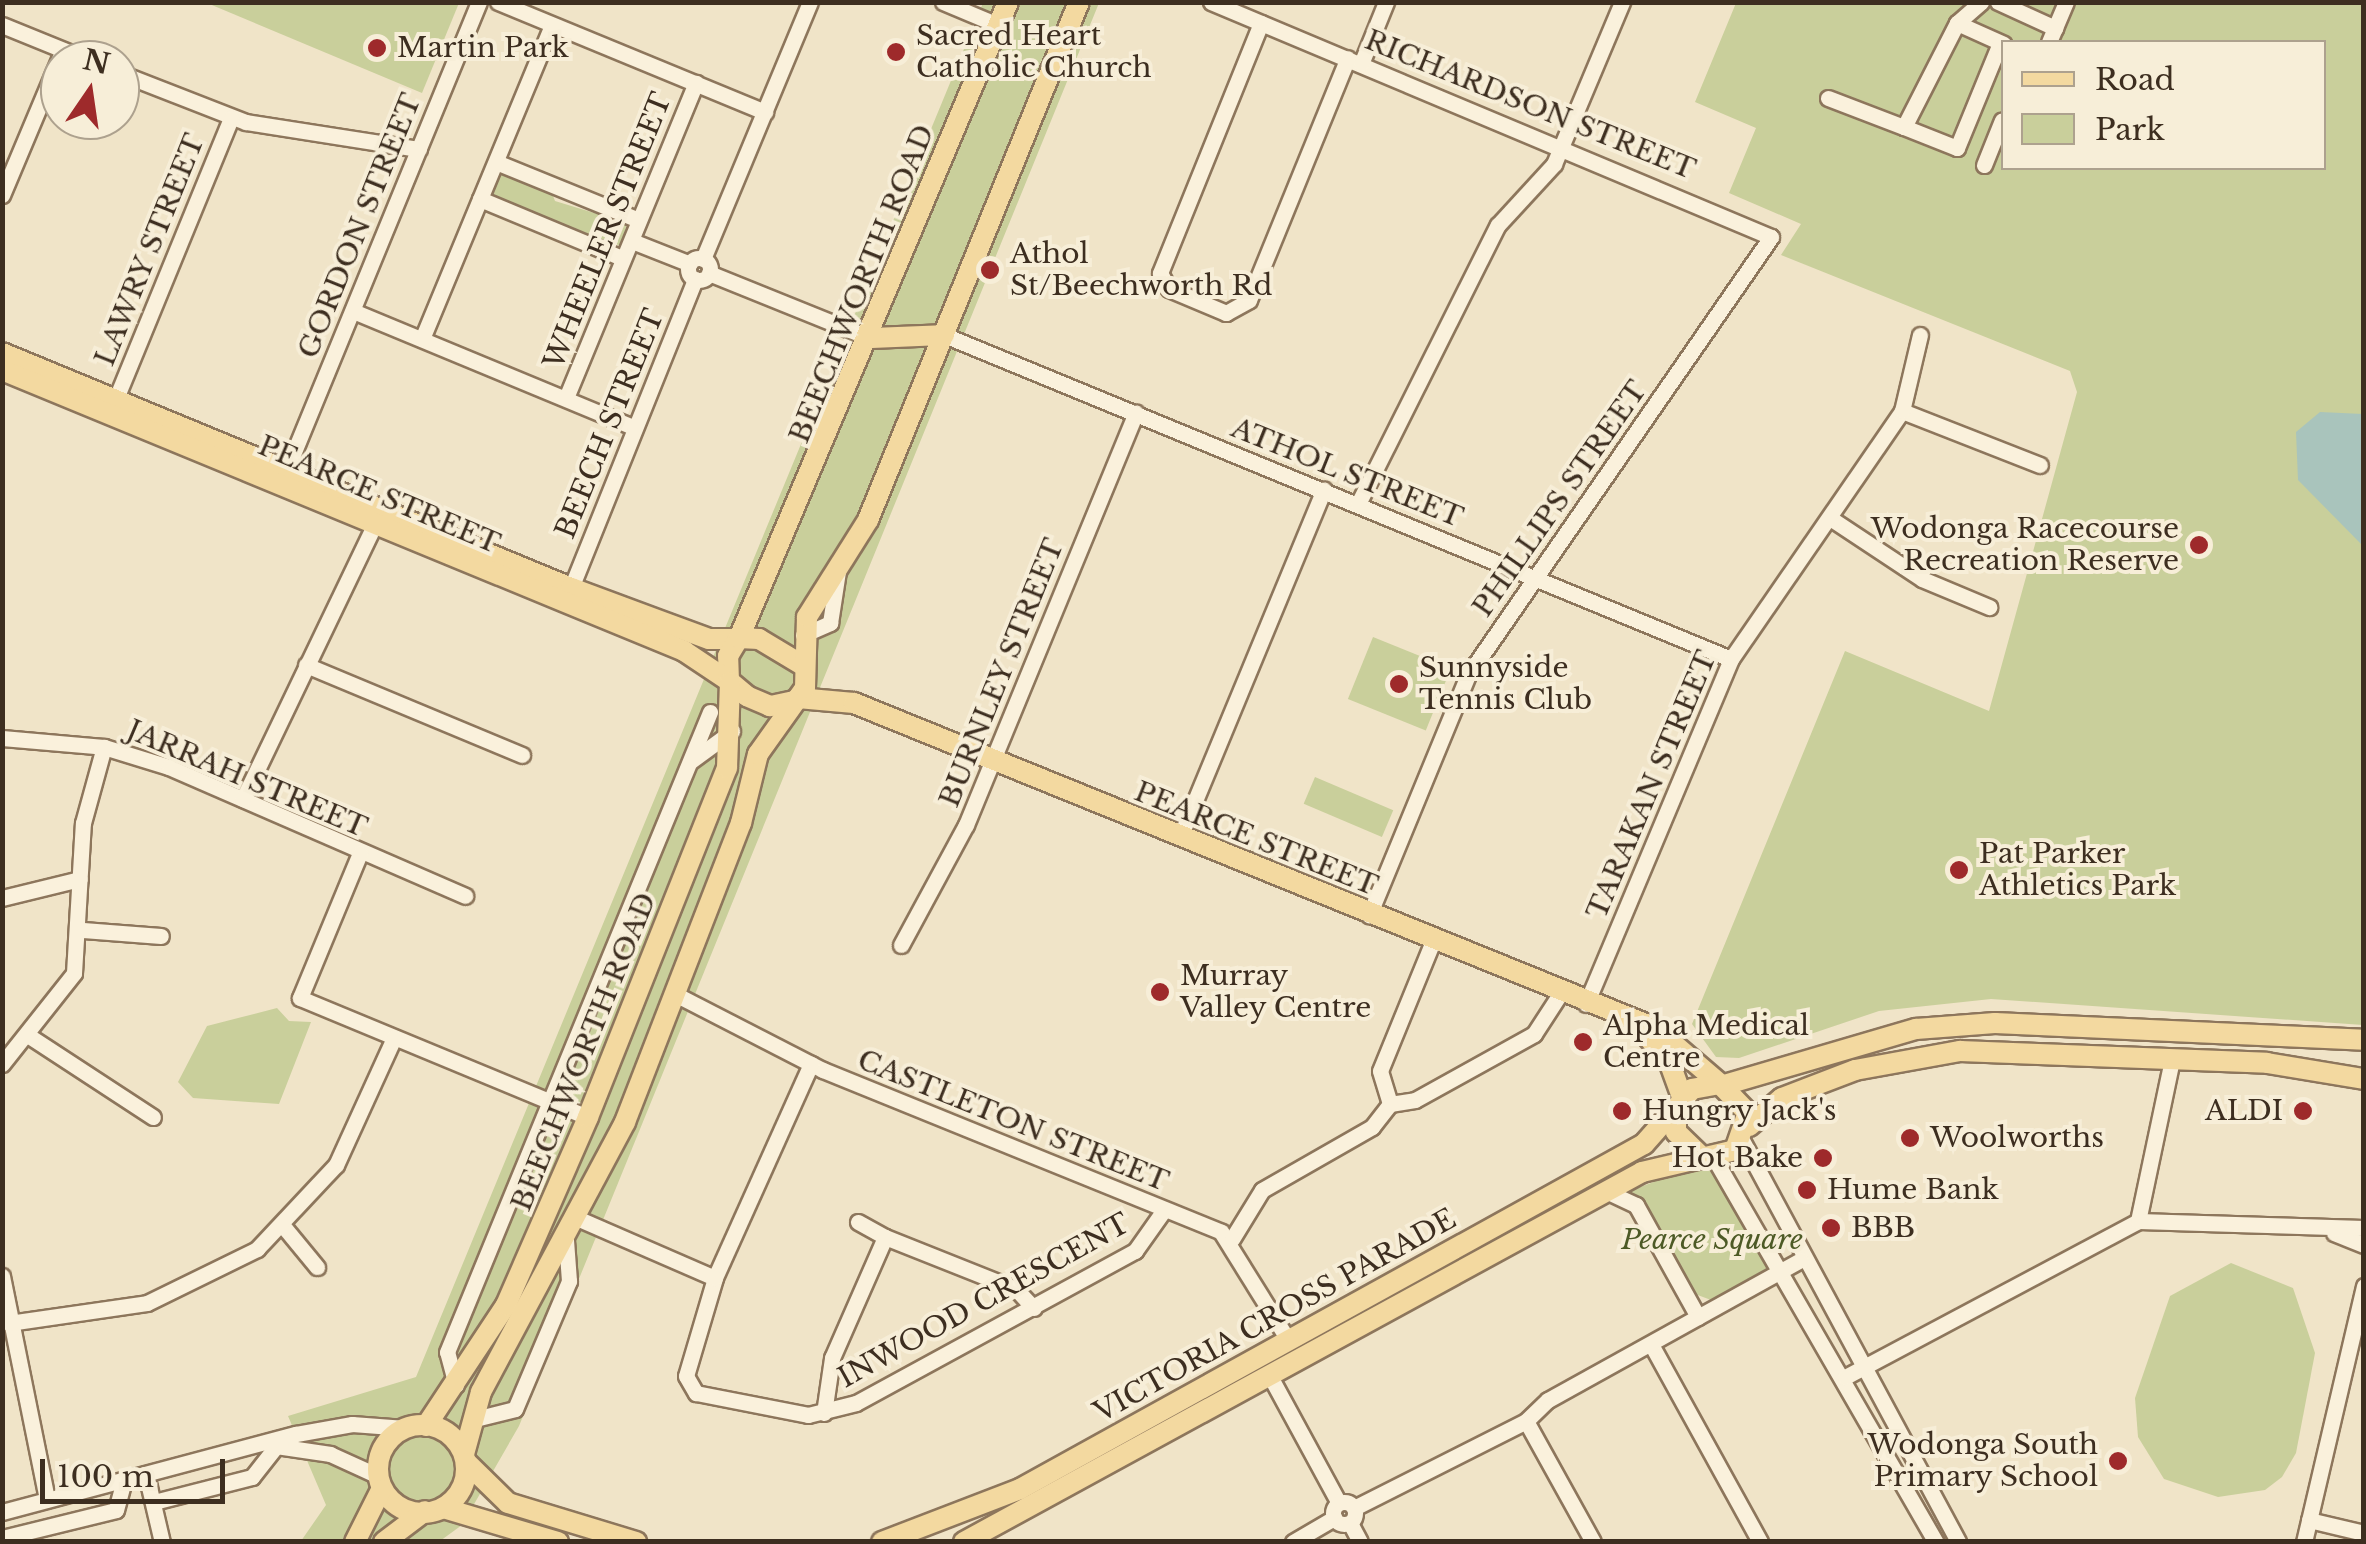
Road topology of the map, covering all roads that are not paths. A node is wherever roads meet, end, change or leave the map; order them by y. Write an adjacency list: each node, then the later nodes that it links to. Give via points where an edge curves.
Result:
1 (479, 2): 34 (street, GORDON STREET)
2 (498, 2): 14 (street)
3 (810, 2): 28 (street, BEECH STREET)
4 (943, 2): 17 (street)
5 (1008, 2): 17 (main road, BEECHWORTH ROAD)
6 (1080, 2): 45 (main road)
7 (1212, 2): 13 (street, RICHARDSON STREET)
8 (1386, 2): 22 (street)
9 (1622, 2): 33 (street)
10 (1982, 2): 15 (street)
11 (1998, 2): 18 (street)
12 (2066, 2): 18 (street)
13 (1261, 23): 22 (street, RICHARDSON STREET); 22 (street, via 1160,272 1168,288 1226,313 1249,300)
14 (552, 24): 24 (street); 35 (street)
15 (1956, 24): 20 (street); 32 (street)
16 (2, 25): 19 (street)
17 (998, 25): 47 (main road, BEECHWORTH ROAD)
18 (2052, 35)
19 (40, 41)
20 (2001, 43)
21 (2001, 45): 27 (street)
22 (1354, 61): 33 (street, RICHARDSON STREET)
23 (140, 81): 29 (street)
24 (696, 83): 28 (street); 39 (street, WHEELER STREET)
25 (1828, 98): 32 (street)
26 (40, 105): 37 (street)
27 (1973, 108): 30 (street); 32 (street, via 1957,148)
28 (765, 112): 43 (street, BEECH STREET)
29 (231, 118): 34 (street); 52 (street, LAWRY STREET)
30 (2001, 119)
31 (2001, 125): 36 (street)
32 (1904, 126)
33 (1563, 146): 40 (street, RICHARDSON STREET); 59 (street, via 1498,226)
34 (419, 148): 44 (street, GORDON STREET)
35 (496, 162): 38 (street); 39 (street)
36 (1984, 165)
37 (2, 195)
38 (480, 199): 42 (street); 48 (street)
39 (639, 220): 41 (street, WHEELER STREET)
40 (1772, 236): 62 (street, PHILLIPS STREET)
41 (632, 241): 42 (street, WHEELER STREET); 43 (street)
42 (622, 258): 51 (street, WHEELER STREET)
43 (699, 269): 47 (street); 55 (street, BEECH STREET)
44 (353, 311): 48 (street); 57 (street, GORDON STREET)
45 (944, 335): 47 (main road); 54 (street, ATHOL STREET); 68 (main road, via 868,520 802,635)
46 (1920, 335): 53 (street, TARAKAN STREET)
47 (870, 338): 65 (main road, BEECHWORTH ROAD)
48 (422, 340): 51 (street)
49 (2, 353): 52 (main road, PEARCE STREET)
50 (2, 370): 57 (main road, PEARCE STREET)
51 (566, 398): 55 (street)
52 (116, 400): 57 (main road, PEARCE STREET)
53 (1902, 411): 56 (street); 61 (street, TARAKAN STREET)
54 (1136, 413): 58 (street, ATHOL STREET); 77 (street, BURNLEY STREET)
55 (635, 428): 63 (street, BEECH STREET)
56 (2040, 465)
57 (284, 476): 60 (main road, PEARCE STREET)
58 (1324, 490): 59 (street, ATHOL STREET); 80 (street)
59 (1358, 504): 62 (street, ATHOL STREET)
60 (378, 517): 63 (main road, PEARCE STREET); 67 (street)
61 (1830, 518): 64 (street, via 1922,579); 66 (street, TARAKAN STREET)
62 (1536, 579): 66 (street, ATHOL STREET); 85 (street, PHILLIPS STREET, via 1468,675)
63 (568, 594): 65 (main road, PEARCE STREET, via 708,639); 69 (main road, PEARCE STREET)
64 (1989, 607)
65 (738, 639): 68 (main road, via 775,643); 69 (main road)
66 (1731, 659): 92 (street, TARAKAN STREET)
67 (306, 664): 76 (street); 79 (street)
68 (805, 666): 70 (main road); 71 (main road, PEARCE STREET)
69 (730, 682): 70 (main road, via 764,704); 73 (main road, BEECHWORTH ROAD)
70 (797, 699): 71 (main road, PEARCE STREET); 90 (main road, BEECHWORTH ROAD, via 758,754)
71 (854, 703): 77 (main road, PEARCE STREET)
72 (710, 712): 78 (street, BEECHWORTH ROAD)
73 (735, 728): 78 (street); 106 (main road, BEECHWORTH ROAD, via 716,799)
74 (2, 738): 75 (street, JARRAH STREET)
75 (104, 747): 79 (street, JARRAH STREET); 82 (street, via 83,822)
76 (522, 755)
77 (993, 759): 80 (main road, PEARCE STREET); 89 (street, BURNLEY STREET, via 929,906)
78 (691, 761): 103 (street, BEECHWORTH ROAD)
79 (243, 799): 81 (street, JARRAH STREET)
80 (1180, 837): 85 (main road, PEARCE STREET)
81 (360, 853): 83 (street, JARRAH STREET); 95 (street, via 300,998)
82 (80, 879): 84 (street); 86 (street)
83 (466, 896)
84 (2, 898)
85 (1368, 915): 88 (main road, PEARCE STREET)
86 (83, 930): 87 (street); 94 (street, via 69,984)
87 (161, 936)
88 (1433, 942): 91 (main road, PEARCE STREET); 104 (street, via 1380,1071 1379,1091)
89 (901, 944)
90 (675, 994): 99 (street, CASTLETON STREET); 107 (main road, BEECHWORTH ROAD)
91 (1560, 994): 92 (main road, PEARCE STREET); 104 (street, via 1534,1034 1416,1100)
92 (1586, 1004): 93 (main road, PEARCE STREET)
93 (1637, 1025): 101 (main road, PEARCE STREET, via 1682,1044); 102 (main road, PEARCE STREET, via 1669,1061)
94 (29, 1036): 98 (street); 105 (street)
95 (394, 1038): 103 (street); 115 (street, via 359,1127)
96 (2364, 1040): 101 (main road, via 1936,1028)
97 (2172, 1059): 100 (main road); 108 (main road, via 1935,1054 1794,1093); 113 (street)
98 (2, 1064)
99 (811, 1064): 111 (street, CASTLETON STREET); 124 (street, INWOOD CRESCENT)
100 (2364, 1079)
101 (1722, 1084): 102 (main road); 108 (main road, via 1744,1101)
102 (1679, 1102): 109 (main road, via 1676,1132); 129 (main road, VICTORIA CROSS PARADE, via 1644,1144)
103 (551, 1103): 106 (street); 137 (street, BEECHWORTH ROAD, via 447,1352)
104 (1390, 1104): 118 (street, via 1372,1127 1262,1190)
105 (153, 1117)
106 (588, 1117): 107 (main road); 137 (main road, BEECHWORTH ROAD, via 530,1258)
107 (625, 1122): 112 (main road, BEECHWORTH ROAD)
108 (1746, 1134): 109 (main road); 120 (street)
109 (1708, 1158): 110 (main road, VICTORIA CROSS PARADE, via 1668,1161); 122 (street)
110 (1608, 1192): 127 (street, via 1636,1205); 136 (main road, VICTORIA CROSS PARADE)
111 (1164, 1210): 118 (street, CASTLETON STREET); 126 (street, INWOOD CRESCENT, via 1135,1250)
112 (577, 1218): 119 (main road, BEECHWORTH ROAD); 124 (street)
113 (2138, 1220): 117 (street); 133 (street)
114 (858, 1222): 116 (street)
115 (284, 1227): 121 (street); 128 (street, via 183,1291)
116 (886, 1237): 126 (street, via 1016,1289); 138 (street, via 832,1358)
117 (2364, 1237)
118 (1232, 1239): 129 (street)
119 (566, 1240): 139 (main road, BEECHWORTH ROAD); 139 (street, BEECHWORTH ROAD, via 569,1281 515,1409)
120 (1801, 1260): 122 (street); 133 (street)
121 (318, 1267)
122 (1784, 1270): 127 (street); 135 (street)
123 (2, 1276): 128 (street)
124 (716, 1278): 138 (street, INWOOD CRESCENT, via 686,1376 690,1390 780,1412)
125 (2364, 1286): 132 (street)
126 (1034, 1308): 138 (street, INWOOD CRESCENT)
127 (1698, 1318): 130 (street)
128 (9, 1324): 148 (street)
129 (1287, 1338): 131 (main road, VICTORIA CROSS PARADE)
130 (1652, 1346): 140 (street); 166 (street)
131 (1258, 1355): 136 (main road); 161 (main road, VICTORIA CROSS PARADE, via 1020,1489)
132 (2345, 1364): 134 (street); 153 (street)
133 (1863, 1368): 135 (street); 168 (street)
134 (2364, 1368)
135 (1845, 1377): 167 (street)
136 (1270, 1378): 152 (street); 162 (main road, VICTORIA CROSS PARADE)
137 (456, 1385): 141 (main road, BEECHWORTH ROAD)
138 (824, 1413)
139 (472, 1420): 144 (main road, BEECHWORTH ROAD)
140 (1526, 1421): 152 (street); 165 (street)
141 (415, 1427): 143 (street, via 352,1424); 144 (main road); 147 (main road, via 383,1447)
142 (276, 1446): 143 (street); 147 (street, via 318,1450); 149 (street, via 252,1476)
143 (247, 1449): 145 (street)
144 (466, 1458): 150 (main road, via 464,1485); 160 (main road, via 508,1504)
145 (146, 1474): 146 (street); 149 (street)
146 (124, 1481): 148 (street); 155 (street, via 116,1510)
147 (379, 1482): 150 (main road, via 400,1507); 157 (main road)
148 (47, 1500): 151 (street)
149 (154, 1502): 156 (street)
150 (434, 1509): 158 (main road); 159 (main road)
151 (2, 1512)
152 (1344, 1513): 163 (street); 164 (street)
153 (2309, 1520): 154 (street); 169 (street)
154 (2364, 1532)
155 (2, 1538)
156 (162, 1542)
157 (355, 1542)
158 (384, 1542)
159 (558, 1542)
160 (636, 1542)
161 (882, 1542)
162 (964, 1542)
163 (1293, 1542)
164 (1360, 1542)
165 (1593, 1542)
166 (1760, 1542)
167 (1936, 1542)
168 (1958, 1542)
169 (2304, 1542)

